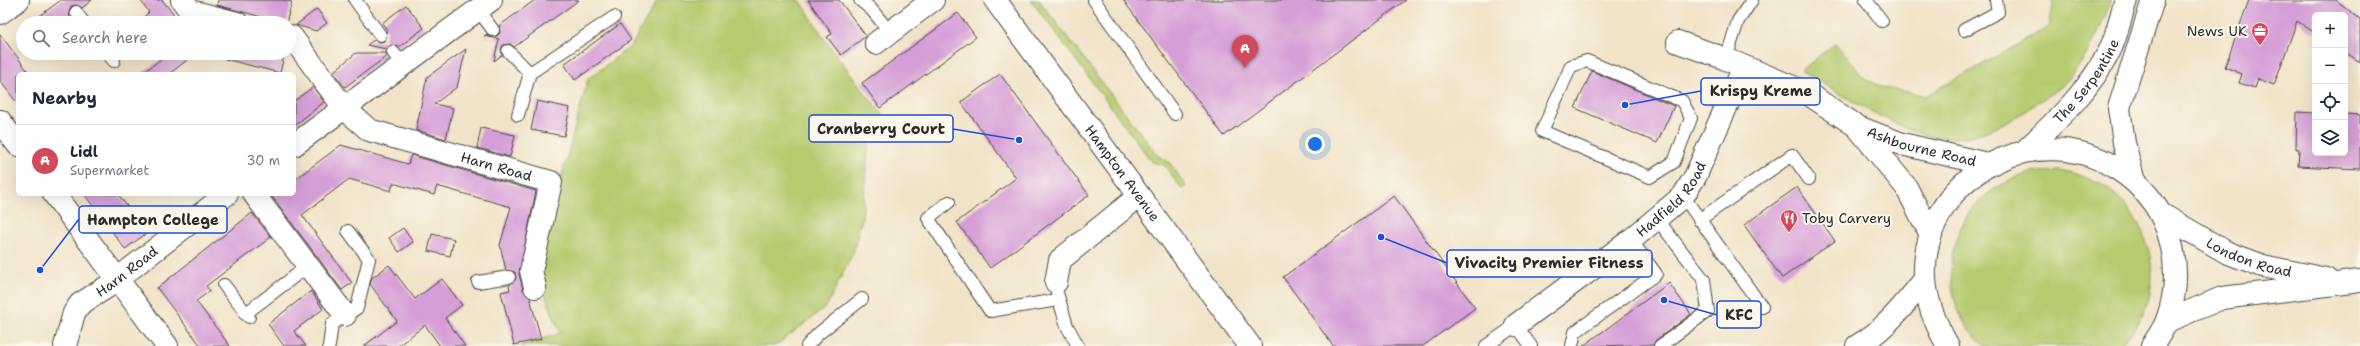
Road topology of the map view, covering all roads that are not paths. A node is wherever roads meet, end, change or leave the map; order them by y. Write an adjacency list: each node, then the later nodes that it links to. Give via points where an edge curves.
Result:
1 (18, 0): 15 (street)
2 (182, 0): 17 (street, via 190,11)
3 (355, 0): 22 (lane)
4 (860, 0): 23 (lane, via 871,10)
5 (933, 0): 23 (street)
6 (1094, 0): 30 (lane)
7 (1752, 0): 27 (lane, via 1738,21)
8 (1866, 0): 19 (lane)
9 (1996, 0): 21 (lane, via 1998,12)
10 (2126, 0): 37 (street, The Serpentine, via 2110,52 2089,84 2061,117)
11 (2154, 0): 39 (street, The Serpentine, via 2119,108)
12 (1002, 2): 44 (street, Hampton Avenue)
13 (485, 5): 20 (lane); 29 (street, via 398,58)
14 (76, 12): 16 (lane)
15 (0, 13)
16 (79, 16)
17 (210, 16)
18 (614, 16): 28 (lane)
19 (1882, 21)
20 (493, 30)
21 (1964, 30)
22 (380, 35)
23 (883, 38)
24 (296, 42): 29 (street)
25 (1678, 42): 27 (street, Ashbourne Road)
26 (508, 51): 28 (lane)
27 (1735, 63): 33 (street, Ashbourne Road, via 1807,93); 45 (street, Hadfield Road, via 1695,178)
28 (530, 74): 31 (lane)
29 (345, 109): 36 (street); 55 (street, Harn Road, via 370,130 551,182)
30 (1175, 114)
31 (518, 115)
32 (0, 121): 35 (street)
33 (1858, 127): 38 (street, Ashbourne Road, via 1902,144); 51 (street, Ashbourne Road, via 1906,186)
34 (1542, 131): 34 (lane, via 1572,66 1587,62 1682,101 1691,118 1674,162 1650,177)
35 (16, 143)
36 (296, 144)
37 (2026, 150): 38 (street); 39 (street, via 2064,148 2101,158)
38 (1987, 164): 51 (street, via 1963,183 1943,207)
39 (2132, 178): 47 (street, via 2149,195)
40 (1809, 179): 49 (lane, via 1792,155)
41 (55, 196): 56 (street)
42 (224, 196): 56 (street, Harn Road)
43 (256, 196): 53 (street)
44 (1139, 196): 61 (street, via 1060,260); 72 (street, Hampton Avenue)
45 (1683, 196): 48 (street, Hadfield Road); 49 (lane)
46 (950, 202): 61 (lane, via 928,218 990,311)
47 (2161, 214): 59 (street, London Road, via 2226,252 2263,266); 65 (street, via 2174,248 2176,285)
48 (1657, 219): 52 (street, Hadfield Road); 76 (lane, via 1704,280 1708,311)
49 (1699, 220): 63 (lane)
50 (348, 232): 64 (lane, via 369,259 356,308)
51 (1930, 235): 57 (street)
52 (1631, 240): 66 (street, Hadfield Road); 75 (lane, via 1656,274 1574,332)
53 (308, 266): 60 (lane, via 247,315); 64 (street)
54 (509, 277): 58 (lane)
55 (530, 277)
56 (117, 279): 67 (street, Harn Road, via 80,304 74,313); 68 (street)
57 (1925, 279): 77 (street, via 1904,305 1866,341); 78 (street, via 1931,314)
58 (478, 282)
59 (2352, 282): 65 (street, London Road, via 2222,298)
60 (224, 285)
61 (1057, 291): 71 (lane)
62 (862, 299): 70 (lane)
63 (1762, 307)
64 (345, 315): 69 (lane, via 332,324)
65 (2167, 321): 79 (street)
66 (1516, 324): 73 (lane); 74 (lane)
67 (65, 346)
68 (167, 346)
69 (329, 346)
70 (807, 346)
71 (1078, 346)
72 (1250, 346)
73 (1486, 346)
74 (1531, 346)
75 (1572, 346)
76 (1660, 346)
77 (1857, 346)
78 (1948, 346)
79 (2152, 346)

